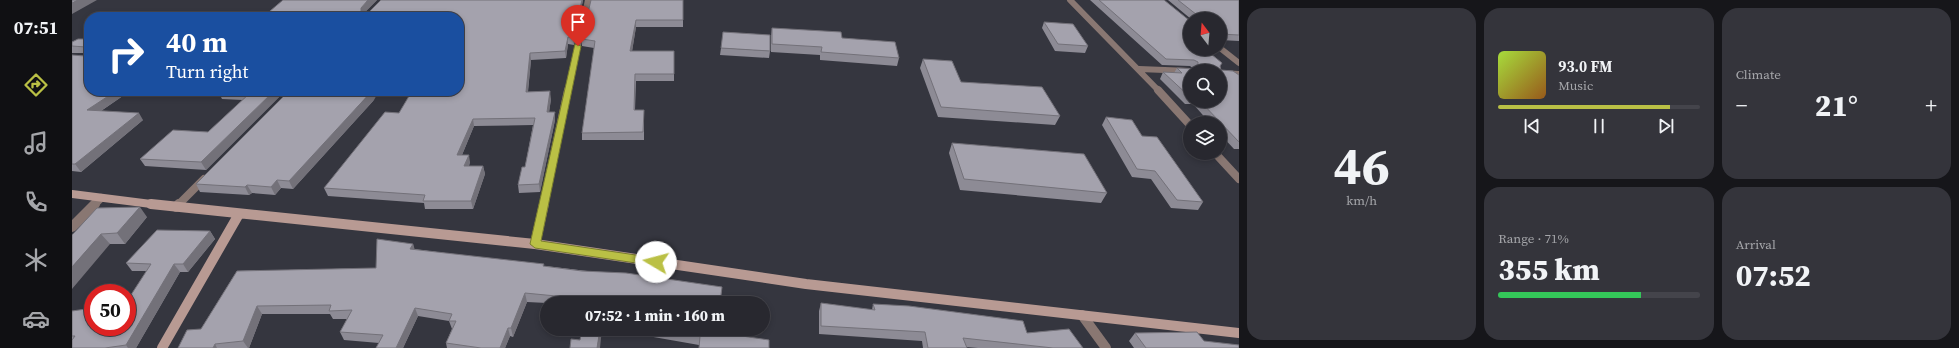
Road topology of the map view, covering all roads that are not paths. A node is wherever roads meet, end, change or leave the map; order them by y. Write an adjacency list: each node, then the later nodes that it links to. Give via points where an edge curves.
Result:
1 (588, 0): 18 (street)
2 (1070, 0): 5 (street)
3 (1227, 54): 4 (street)
4 (1239, 63)
5 (1139, 69): 6 (street); 9 (street)
6 (1183, 72)
7 (1227, 73): 8 (street)
8 (1239, 74)
9 (1183, 117)
10 (1221, 160): 12 (street)
11 (210, 174): 15 (street)
12 (1239, 179)
13 (72, 194): 14 (main road)
14 (101, 198): 15 (main road); 17 (street)
15 (176, 207): 16 (main road)
16 (239, 214): 18 (main road); 21 (main road)
17 (72, 227)
18 (535, 244): 19 (main road, via 806,284)
19 (1082, 315): 20 (main road); 22 (street)
20 (1239, 333)
21 (162, 348)
22 (1106, 348)

